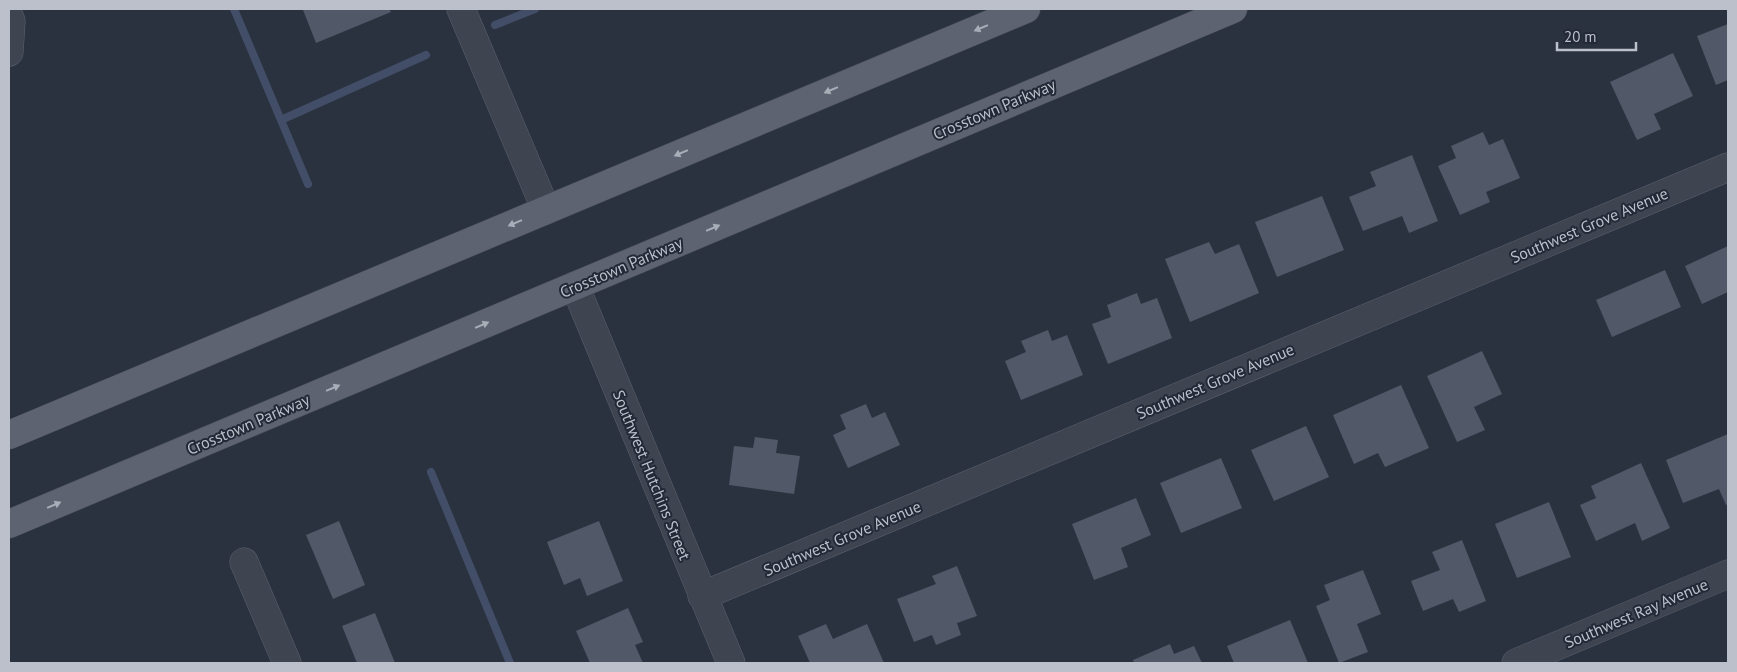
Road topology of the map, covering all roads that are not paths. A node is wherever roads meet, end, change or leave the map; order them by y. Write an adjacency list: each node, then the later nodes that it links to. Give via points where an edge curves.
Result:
1 (461, 9): 7 (street)
2 (1026, 9): 7 (main road, one-way to 7)
3 (1233, 9): 8 (main road, Crosstown Parkway, one-way to 3)
4 (9, 16): 5 (street)
5 (9, 52)
6 (1728, 167): 13 (street, Southwest Grove Avenue)
7 (546, 210): 9 (main road, one-way to 9)
8 (575, 286): 10 (main road, Crosstown Parkway, one-way to 8); 13 (street, Southwest Hutchins Street)
9 (9, 435)
10 (9, 524)
11 (244, 562): 14 (street)
12 (1728, 574): 16 (street, Southwest Ray Avenue)
13 (702, 596): 15 (street, Southwest Hutchins Street)
14 (287, 663)
15 (731, 663)
16 (1516, 663)

